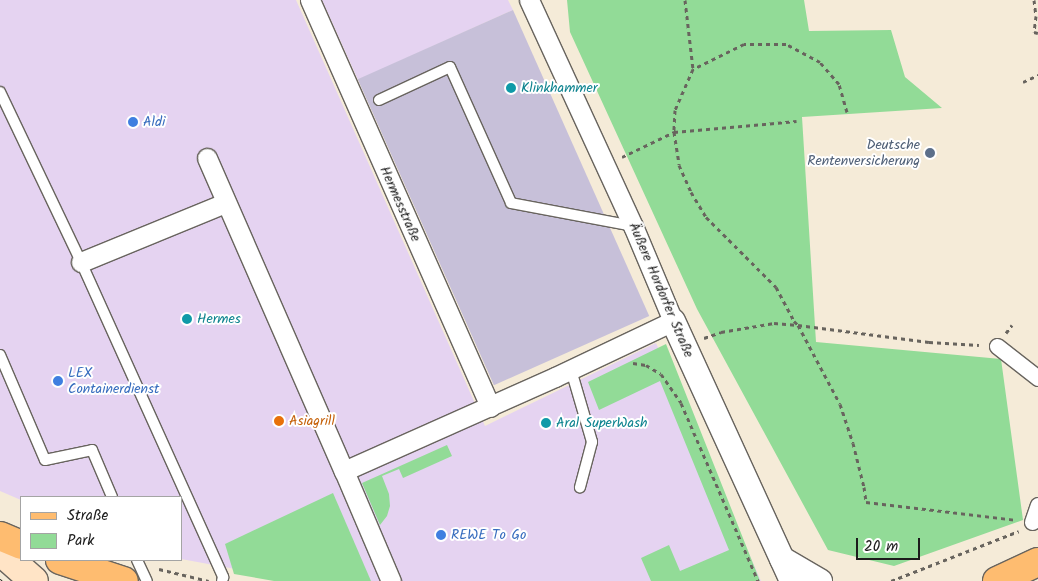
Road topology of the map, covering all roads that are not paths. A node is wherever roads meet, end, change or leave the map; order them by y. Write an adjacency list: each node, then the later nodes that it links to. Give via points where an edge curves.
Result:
1 (310, 0): 14 (street, Hermesstraße)
2 (529, 0): 7 (street, Äußere Hordorfer Straße)
3 (0, 92): 8 (lane)
4 (379, 100): 7 (lane, via 450,67 511,203)
5 (207, 158): 6 (street)
6 (225, 202): 8 (street); 15 (street)
7 (633, 226): 9 (street, Äußere Hordorfer Straße)
8 (81, 262): 29 (lane, via 223,577)
9 (673, 321): 12 (street); 23 (street, Äußere Hordorfer Straße)
10 (997, 346): 13 (street)
11 (0, 355): 17 (lane, via 45,460 92,450)
12 (571, 370): 14 (street); 16 (lane, via 592,442)
13 (1038, 378)
14 (490, 407): 15 (street)
15 (344, 472): 30 (street)
16 (580, 487)
17 (112, 496)
18 (1038, 505): 19 (street)
19 (1030, 525)
20 (0, 536): 21 (main road)
21 (20, 545)
22 (0, 552): 27 (main road)
23 (782, 559): 31 (street, Äußere Hordorfer Straße); 32 (street)
24 (68, 561): 26 (main road)
25 (1038, 562): 33 (main road)
26 (134, 569): 28 (lane)
27 (34, 581)
28 (147, 581)
29 (222, 581)
30 (391, 581)
31 (792, 581)
32 (820, 581)
33 (997, 581)

